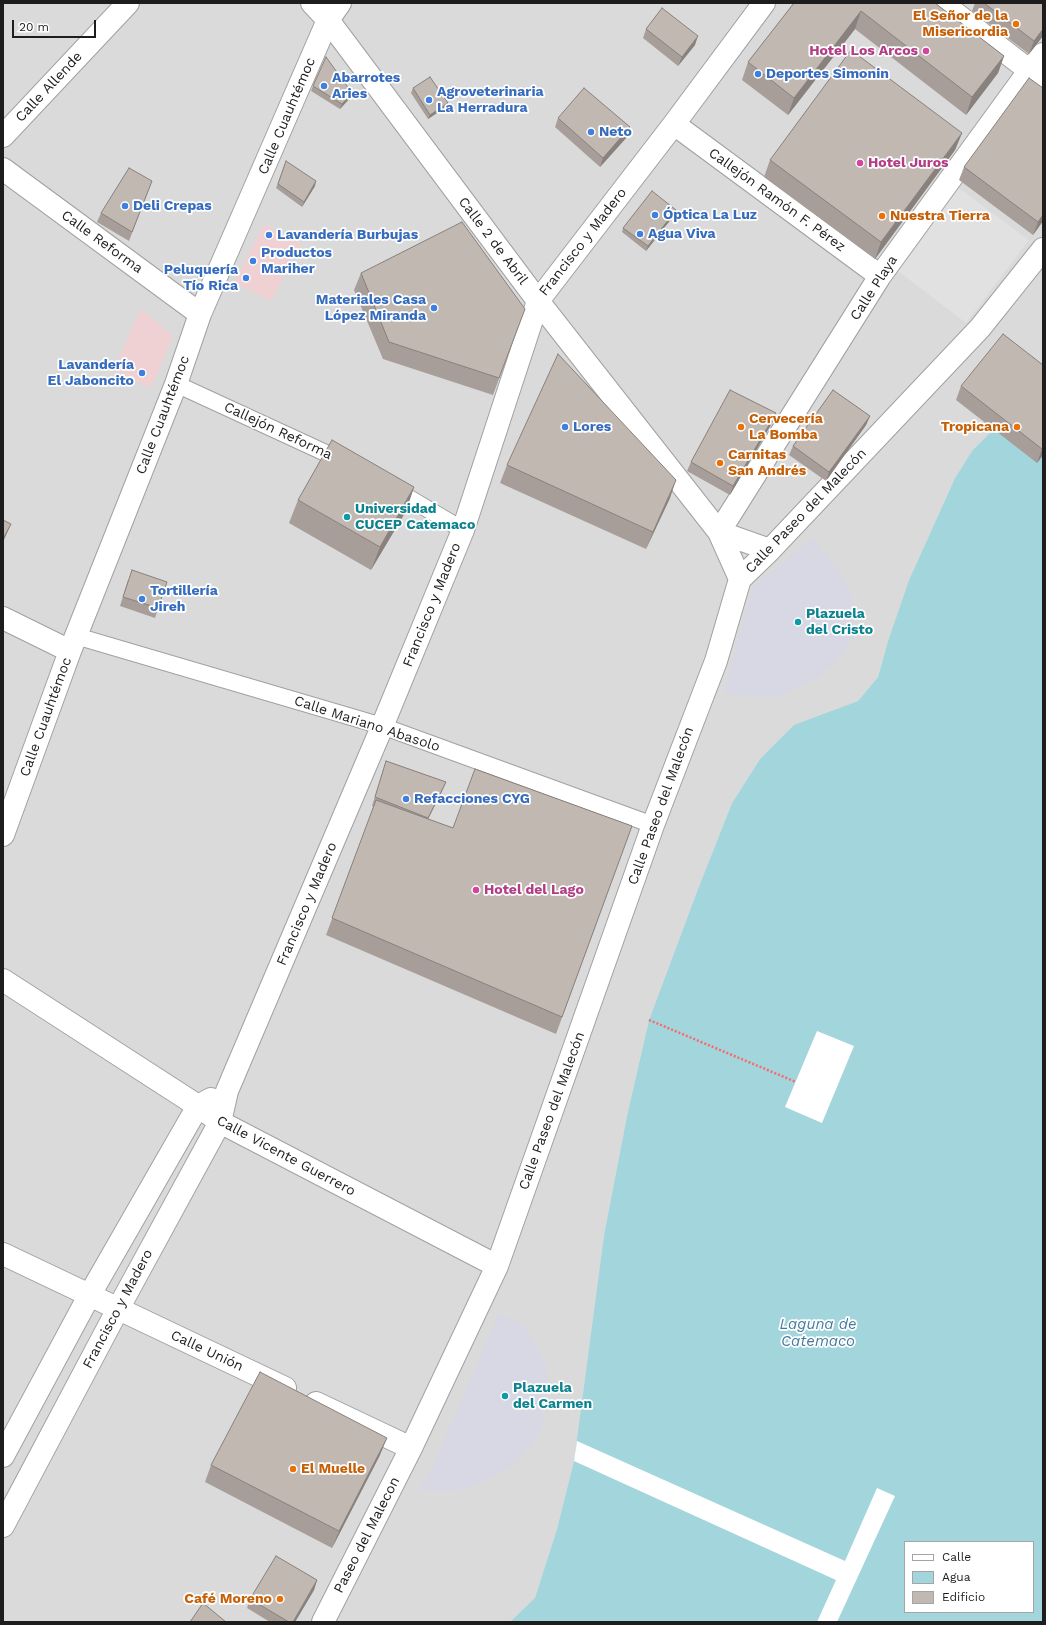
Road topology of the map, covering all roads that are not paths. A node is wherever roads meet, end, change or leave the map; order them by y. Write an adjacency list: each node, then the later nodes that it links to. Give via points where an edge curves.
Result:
1 (128, 3): 9 (street, Calle Allende)
2 (312, 3): 5 (street, Calle 2 de Abril)
3 (764, 3): 8 (street, Francisco y Madero)
4 (942, 3): 7 (street)
5 (334, 12): 13 (street, Calle 2 de Abril); 14 (street, Calle Cuauhtémoc)
6 (1043, 54): 7 (street, Calle Playa)
7 (1036, 76): 12 (street, Calle Playa)
8 (674, 124): 12 (street, Callejón Ramón F. Pérez); 13 (street, Francisco y Madero)
9 (3, 136)
10 (3, 169): 14 (street, Calle Reforma)
11 (1043, 249): 20 (street, Calle Paseo del Malecón, via 980,328)
12 (880, 276): 19 (street, Calle Playa)
13 (538, 301): 18 (street, Francisco y Madero); 19 (street, Calle 2 de Abril)
14 (200, 314): 15 (street, Calle Cuauhtémoc)
15 (176, 384): 16 (lane, Callejón Reforma); 23 (street, Calle Cuauhtémoc)
16 (354, 466)
17 (382, 482): 18 (lane)
18 (462, 530): 24 (street, Francisco y Madero)
19 (719, 532): 20 (street); 21 (street, Calle 2 de Abril)
20 (770, 550): 21 (street, Calle Paseo del Malecón)
21 (740, 579): 25 (street, Calle Paseo del Malecón, via 716,660)
22 (3, 618): 23 (street, Calle Mariano Abasolo)
23 (73, 643): 24 (lane, Calle Mariano Abasolo); 26 (street, Calle Cuauhtémoc)
24 (382, 726): 25 (lane, Calle Mariano Abasolo); 28 (street, Francisco y Madero)
25 (653, 825): 32 (street, Calle Paseo del Malecón)
26 (3, 834)
27 (3, 980): 29 (street, Calle Vicente Guerrero)
28 (227, 1091): 29 (street); 30 (street, Francisco y Madero)
29 (198, 1106): 30 (street, Calle Vicente Guerrero); 33 (street, Francisco y Madero)
30 (220, 1122): 32 (street, Calle Vicente Guerrero); 34 (street, Francisco y Madero)
31 (3, 1254): 33 (street, Calle Unión)
32 (497, 1266): 35 (street, Calle Paseo del Malecón)
33 (89, 1296): 34 (street, Calle Unión); 36 (street, Francisco y Madero)
34 (118, 1309): 35 (street, Calle Unión); 37 (street, Francisco y Madero)
35 (411, 1448): 38 (street, Paseo del Malecon)
36 (3, 1456)
37 (3, 1526)
38 (323, 1622)

